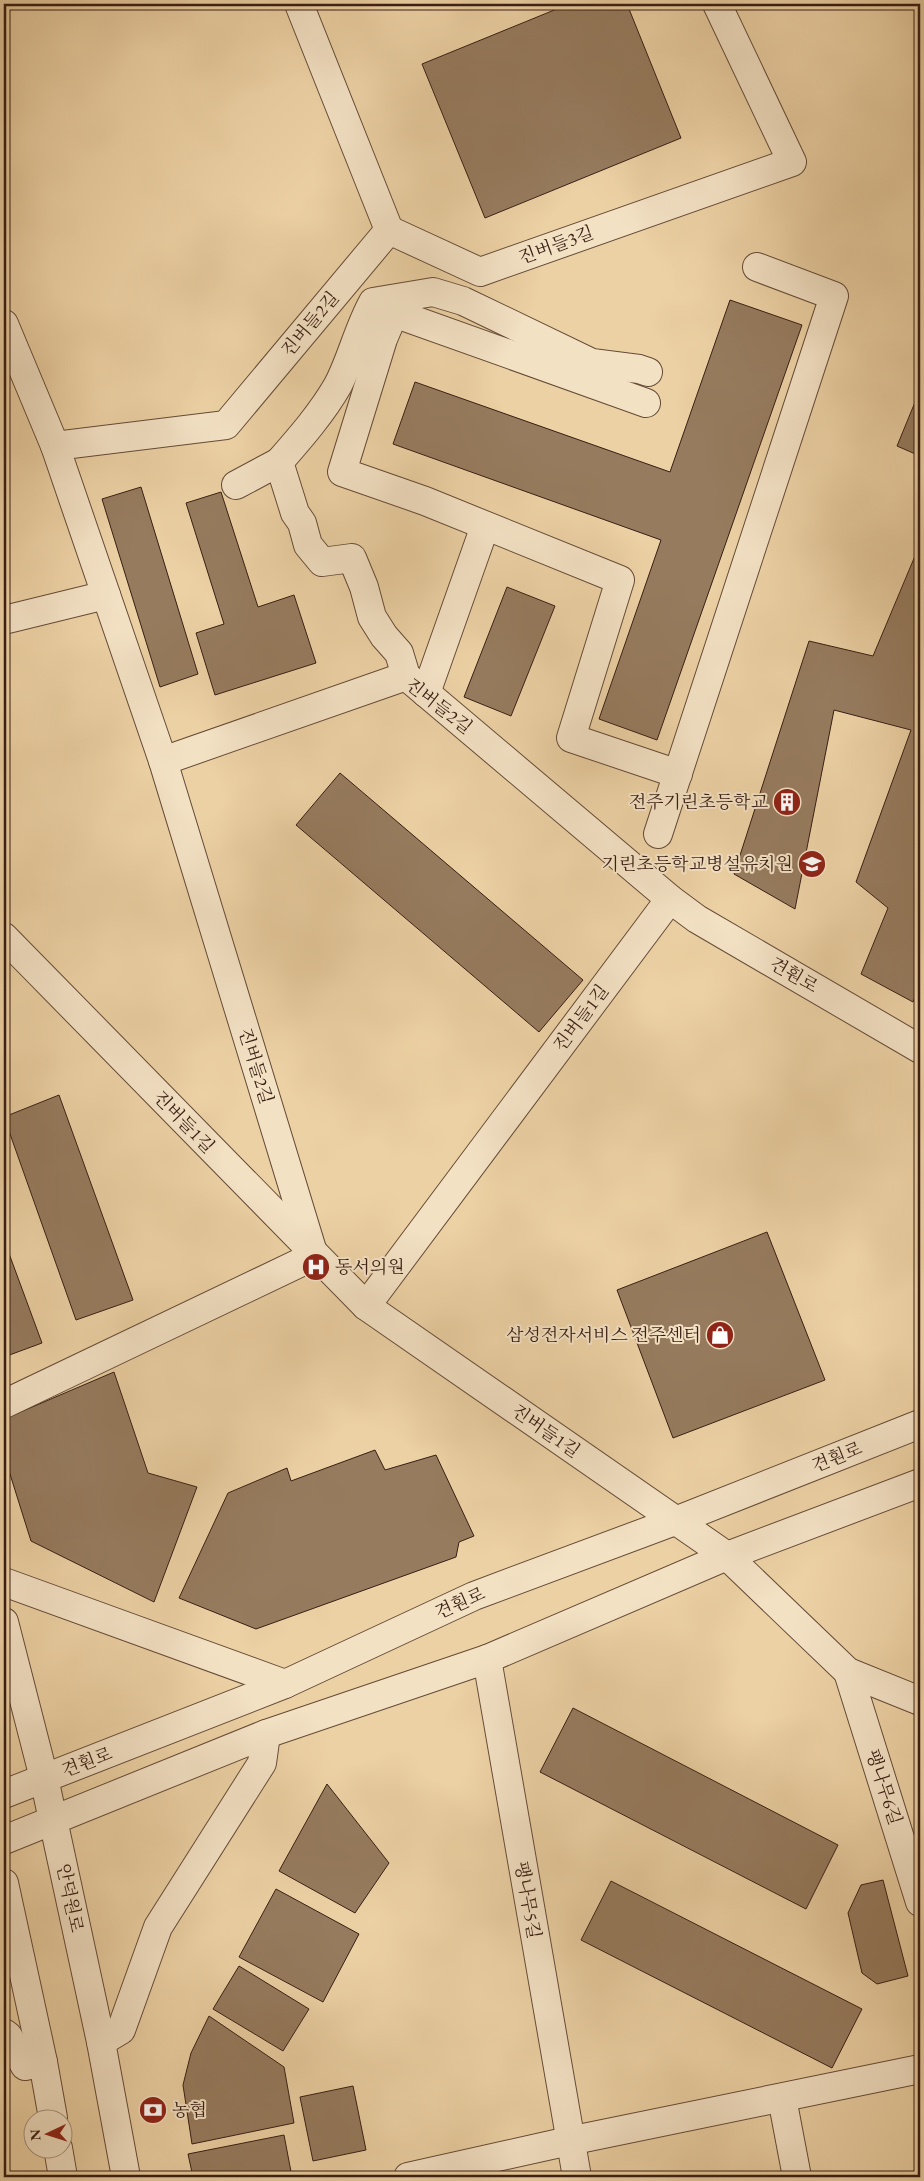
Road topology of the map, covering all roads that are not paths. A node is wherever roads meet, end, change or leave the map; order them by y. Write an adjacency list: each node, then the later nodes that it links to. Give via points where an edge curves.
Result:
1 (299, 4): 3 (street)
2 (717, 4): 3 (street, 진버들3길, via 792,162 480,272)
3 (389, 230): 8 (street, 진버들2길, via 226,425)
4 (757, 267): 16 (street, via 834,296)
5 (4, 324): 8 (street, 진버들2길)
6 (648, 372): 9 (street, via 592,363 463,301 433,292 373,302 338,384 306,432)
7 (646, 403): 11 (street, via 394,313 342,472)
8 (55, 446): 12 (street, 진버들2길)
9 (278, 462): 10 (street); 14 (street, via 308,546 322,562 352,558 372,617 399,653)
10 (236, 485)
11 (485, 526): 14 (street); 16 (street, via 620,580 571,738)
12 (106, 595): 13 (street); 15 (street, 진버들2길)
13 (4, 620)
14 (416, 684): 15 (street, 진버들2길); 18 (street, 진버들2길)
15 (163, 761): 21 (street, 진버들2길)
16 (678, 774): 17 (street)
17 (658, 834)
18 (670, 899): 20 (street, 견훤로, via 697,919); 22 (street, 진버들1길)
19 (4, 937): 21 (street, 진버들1길)
20 (920, 1048)
21 (314, 1256): 22 (street, 진버들1길); 23 (street)
22 (366, 1306): 26 (street, 진버들1길)
23 (4, 1404)
24 (920, 1424): 26 (street, 견훤로)
25 (920, 1483): 27 (street)
26 (675, 1521): 27 (street, 진버들1길); 32 (street, 견훤로, via 474,1596)
27 (727, 1556): 30 (street); 31 (street, 팽나무6길)
28 (4, 1582): 32 (street)
29 (4, 1622): 35 (street, 안덕원로)
30 (487, 1658): 34 (street); 47 (street, 팽나무5길)
31 (848, 1672): 33 (street, 팽나무6길); 40 (street, 팽나무6길)
32 (286, 1684): 35 (street, 견훤로)
33 (920, 1701)
34 (266, 1734): 37 (street); 42 (street, via 262,1763 158,1927 121,2030)
35 (44, 1778): 36 (street, 견훤로); 37 (street, 안덕원로)
36 (4, 1794)
37 (53, 1820): 38 (street); 42 (street, 안덕원로)
38 (4, 1840)
39 (4, 1883): 43 (street)
40 (920, 1902)
41 (4, 2033): 43 (street, via 24,2066)
42 (101, 2042): 50 (street, 안덕원로)
43 (43, 2062): 46 (street)
44 (920, 2069): 45 (street)
45 (782, 2098): 47 (street); 53 (street)
46 (51, 2108)
47 (569, 2141): 51 (street); 52 (street, 팽나무5길)
48 (60, 2158): 49 (street)
49 (64, 2177)
50 (126, 2177)
51 (408, 2177)
52 (577, 2177)
53 (797, 2177)

